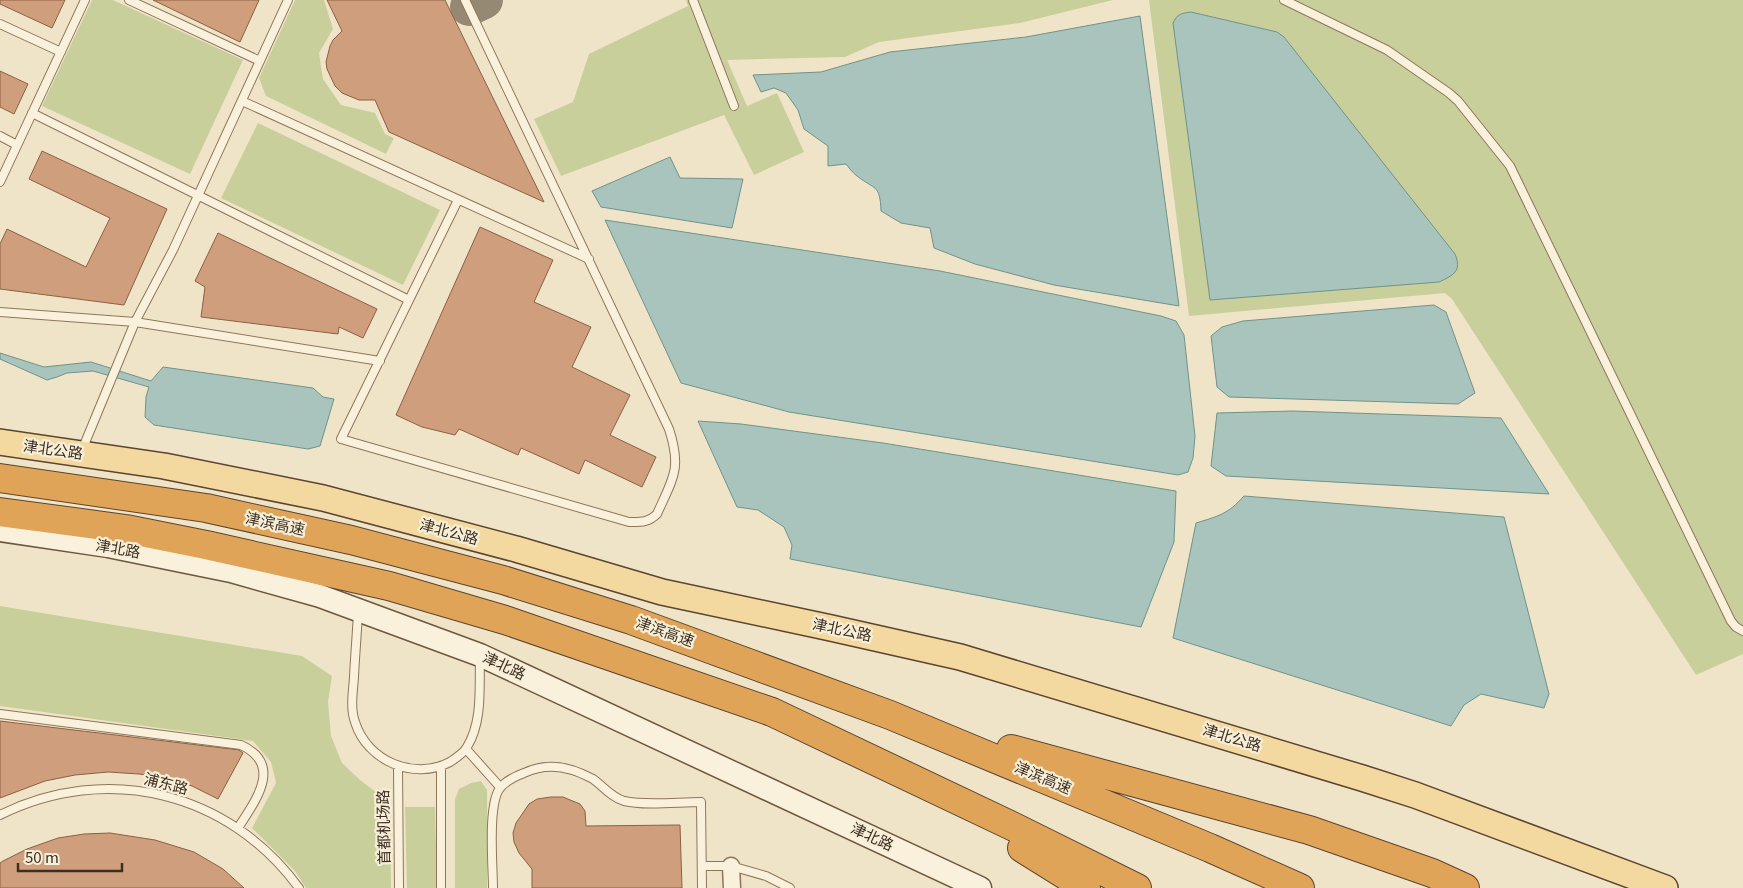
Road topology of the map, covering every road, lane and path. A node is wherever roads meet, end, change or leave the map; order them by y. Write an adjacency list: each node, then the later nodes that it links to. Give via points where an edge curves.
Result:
1 (85, 0): 8 (lane)
2 (128, 0): 9 (lane)
3 (288, 0): 9 (lane)
4 (465, 0): 18 (lane)
5 (693, 0): 11 (lane)
6 (1284, 0): 30 (lane, via 1387,50 1449,93 1510,166 1731,621)
7 (0, 24): 8 (lane)
8 (61, 52): 12 (lane)
9 (260, 61): 10 (lane)
10 (242, 101): 16 (lane); 17 (lane)
11 (734, 106)
12 (32, 113): 14 (lane); 16 (lane)
13 (0, 136): 14 (lane)
14 (17, 145): 15 (lane)
15 (0, 182)
16 (198, 196): 19 (lane); 21 (lane)
17 (458, 200): 18 (lane); 19 (lane)
18 (589, 259): 22 (lane, via 668,429 676,455 674,476 657,514 644,523 629,522 341,439)
19 (409, 300): 22 (lane)
20 (0, 312): 21 (lane)
21 (134, 322): 22 (lane); 25 (lane)
22 (380, 361)
23 (0, 442): 25 (main road, 津北公路)
24 (0, 450): 55 (main road, 津北公路, via 138,470 296,500 651,597 960,667 1372,790)
25 (80, 454): 56 (main road, 津北公路, via 198,472 299,493 662,592 960,657 1362,778)
26 (0, 478): 33 (highway, 津滨高速, via 206,508 351,540 503,580 631,620)
27 (0, 512): 37 (highway, via 126,529 215,547 389,586 496,617 772,712)
28 (0, 530): 29 (street, 津北路, via 108,546 231,571)
29 (358, 610): 31 (street, 津北路); 35 (lane, via 352,712 370,749 383,760)
30 (1743, 631)
31 (480, 655): 34 (lane, via 477,721); 50 (street, 津北路)
32 (0, 714): 40 (lane, via 241,745 261,761 263,771 261,791)
33 (890, 714): 53 (highway, 津滨高速); 54 (highway, via 1309,830 1432,873)
34 (466, 750): 36 (lane); 38 (lane)
35 (398, 766): 36 (lane, via 422,770); 44 (lane, 首都机场路)
36 (441, 767): 45 (lane)
37 (906, 776): 51 (highway); 52 (highway)
38 (500, 787): 41 (lane, via 533,769 554,767 573,770 623,800 639,803 701,802); 46 (lane, via 494,798 493,813)
39 (0, 815): 40 (lane, 浦东路, via 54,795 116,789 178,799 207,810)
40 (238, 828): 43 (lane, 浦东路, via 271,855)
41 (702, 866): 42 (lane); 47 (lane)
42 (731, 866): 48 (street); 49 (lane, via 766,876)
43 (299, 888)
44 (399, 888)
45 (441, 888)
46 (494, 888)
47 (702, 888)
48 (732, 888)
49 (790, 888)
50 (980, 888)
51 (1086, 888)
52 (1137, 888)
53 (1300, 888)
54 (1465, 888)
55 (1641, 888)
56 (1665, 888)

